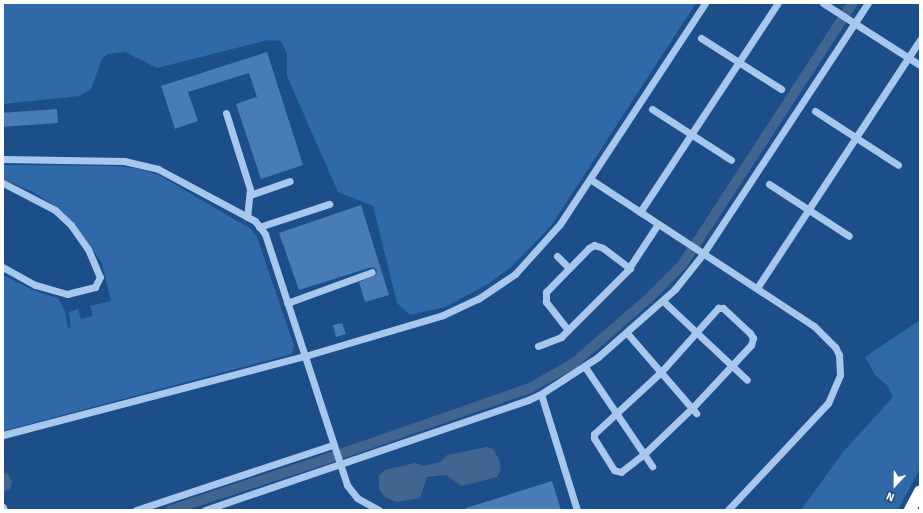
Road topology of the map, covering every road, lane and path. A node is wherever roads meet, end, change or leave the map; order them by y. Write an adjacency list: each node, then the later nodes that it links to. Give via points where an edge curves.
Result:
1 (705, 3): 20 (street)
2 (778, 3): 9 (street)
3 (823, 3): 5 (street)
4 (868, 3): 5 (street)
5 (852, 22): 8 (street); 32 (street)
6 (701, 38): 9 (street)
7 (920, 40): 8 (street)
8 (909, 58): 10 (street); 16 (street)
9 (739, 62): 11 (street); 15 (street)
10 (920, 65)
11 (781, 89)
12 (652, 109): 15 (street)
13 (815, 111): 16 (street)
14 (226, 113): 24 (street)
15 (691, 134): 18 (street); 27 (street)
16 (856, 138): 19 (street); 26 (street)
17 (3, 160): 28 (street, via 88,159 124,161 151,167)
18 (731, 160)
19 (898, 165)
20 (590, 179): 27 (street); 45 (street, via 560,224 540,248 515,274 478,299 443,315)
21 (290, 181): 24 (street)
22 (3, 183): 34 (street, via 55,210 71,225 88,249 100,277 99,284 95,287 67,294 35,285)
23 (769, 184): 26 (street)
24 (250, 195): 28 (street)
25 (330, 204): 30 (street)
26 (808, 210): 31 (street); 38 (street)
27 (640, 212): 29 (street)
28 (247, 216): 30 (street)
29 (658, 224): 32 (street); 36 (street)
30 (260, 227): 40 (street, via 266,234)
31 (850, 236)
32 (701, 252): 38 (street); 39 (street)
33 (557, 256): 35 (street)
34 (3, 267)
35 (569, 268): 36 (street, via 594,245 603,248); 41 (street, via 548,288 545,297 546,302)
36 (630, 268): 41 (street)
37 (372, 272): 40 (street)
38 (757, 288): 65 (street, via 814,326 835,347 841,365 840,375 828,403)
39 (663, 301): 42 (street); 43 (street)
40 (287, 302): 45 (street)
41 (568, 330): 44 (street, via 555,340)
42 (696, 332): 47 (street); 47 (street, via 720,307 750,333 753,338 751,345); 48 (street)
43 (627, 334): 46 (street); 48 (street)
44 (538, 346)
45 (305, 356): 53 (street); 54 (street)
46 (585, 366): 50 (street); 52 (street)
47 (732, 366): 49 (street); 51 (street)
48 (661, 372): 51 (street); 52 (street)
49 (747, 380)
50 (541, 394): 56 (street); 64 (street)
51 (694, 411): 55 (street)
52 (616, 412): 55 (street); 55 (street, via 597,430 594,438 614,470 621,472)
53 (3, 435)
54 (334, 449): 56 (street); 61 (street)
55 (644, 454): 57 (street)
56 (339, 463): 62 (street); 63 (street, via 352,494)
57 (652, 466)
58 (920, 491): 66 (highway)
59 (3, 507): 60 (street)
60 (4, 510)
61 (136, 510)
62 (205, 510)
63 (379, 510)
64 (577, 510)
65 (728, 510)
66 (910, 510)

